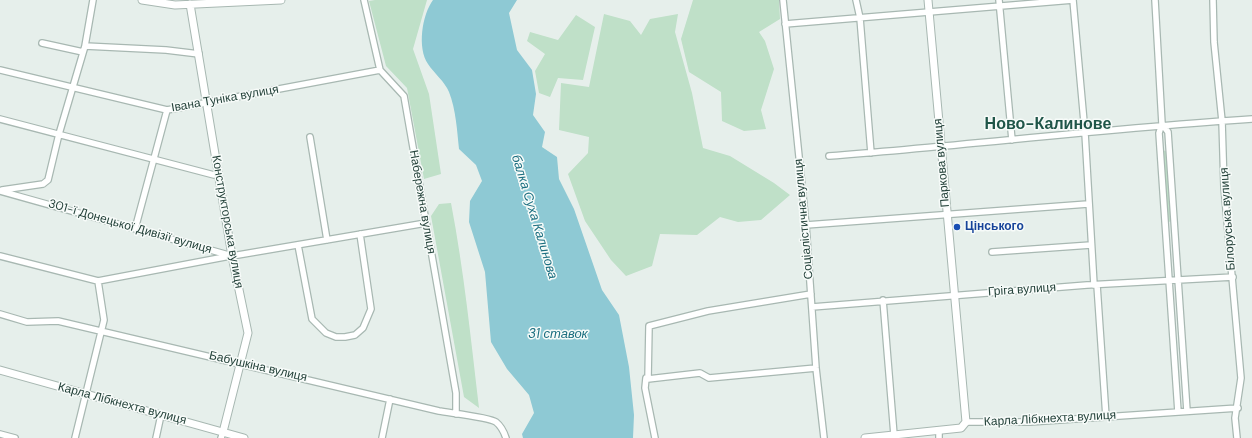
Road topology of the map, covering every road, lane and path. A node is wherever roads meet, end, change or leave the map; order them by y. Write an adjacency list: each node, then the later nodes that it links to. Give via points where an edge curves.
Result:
1 (93, 0): 19 (street)
2 (142, 0): 12 (street)
3 (279, 0): 13 (street)
4 (364, 0): 23 (street, Набережна вулиця)
5 (783, 0): 17 (street, Соціалістична вулиця)
6 (856, 0): 16 (street)
7 (928, 0): 15 (street, Паркова вулиця)
8 (999, 0): 14 (street)
9 (1073, 0): 14 (street); 31 (street)
10 (1155, 0): 30 (street)
11 (1213, 0): 29 (street, Білоруська вулиця, via 1214,42)
12 (161, 1): 13 (street)
13 (190, 4): 21 (street, Конструкторська вулиця)
14 (999, 6): 15 (street); 34 (street)
15 (929, 12): 16 (street); 35 (street, Паркова вулиця)
16 (860, 18): 17 (street); 36 (street)
17 (785, 24): 44 (street, Соціалістична вулиця)
18 (42, 43): 20 (street)
19 (85, 46): 20 (street); 21 (street)
20 (83, 52): 24 (street)
21 (199, 54): 25 (street, Конструкторська вулиця)
22 (0, 70): 24 (street, Івана Туніка вулиця)
23 (380, 70): 25 (street, Івана Туніка вулиця); 43 (street, Набережна вулиця, via 404,96)
24 (73, 86): 26 (street, Івана Туніка вулиця); 32 (street)
25 (207, 102): 26 (street, Івана Туніка вулиця); 39 (street, Конструкторська вулиця)
26 (167, 110): 38 (street)
27 (0, 119): 32 (street)
28 (1252, 119): 29 (street)
29 (1222, 121): 30 (street); 53 (street, Білоруська вулиця, via 1224,187)
30 (1162, 124): 31 (street); 54 (street, via 1159,133); 55 (street, via 1168,132)
31 (1085, 133): 34 (street); 41 (street)
32 (59, 134): 38 (street); 40 (street, via 48,180 43,184)
33 (310, 137): 47 (street)
34 (1012, 140): 35 (street)
35 (941, 147): 36 (street); 42 (street, Паркова вулиця)
36 (871, 153): 37 (street)
37 (829, 156)
38 (154, 159): 39 (street, via 214,176); 45 (street)
39 (219, 174): 52 (street, Конструкторська вулиця)
40 (0, 191): 45 (street, 301-ї Донецької Дивізії вулиця)
41 (1088, 204): 42 (street); 49 (street)
42 (946, 215): 44 (street); 59 (street, Паркова вулиця)
43 (426, 223): 46 (street, 301-ї Донецької Дивізії вулиця); 73 (street, Набережна вулиця, via 456,393)
44 (806, 225): 58 (street, Соціалістична вулиця)
45 (135, 229): 52 (street, 301-ї Донецької Дивізії вулиця)
46 (360, 234): 47 (street, 301-ї Донецької Дивізії вулиця); 48 (street, via 371,309 363,328 355,335 345,337 326,332 312,319)
47 (327, 240): 48 (street, 301-ї Донецької Дивізії вулиця)
48 (298, 245): 52 (street, 301-ї Донецької Дивізії вулиця)
49 (1091, 245): 50 (street); 57 (street)
50 (992, 252)
51 (0, 256): 56 (street)
52 (232, 256): 56 (street); 64 (street, Конструкторська вулиця, via 248,333)
53 (1232, 277): 55 (street, Гріга вулиця); 70 (street, Білоруська вулиця, via 1241,378)
54 (1169, 280): 55 (street, Гріга вулиця); 57 (street, Гріга вулиця); 72 (street)
55 (1178, 280): 71 (street)
56 (98, 281): 63 (street, via 104,320)
57 (1096, 285): 59 (street, Гріга вулиця); 75 (street)
58 (811, 294): 61 (street, Соціалістична вулиця); 67 (street, via 708,311 649,326)
59 (955, 295): 60 (street, Гріга вулиця); 76 (street, Паркова вулиця)
60 (883, 300): 61 (street, Гріга вулиця); 79 (street)
61 (812, 307): 65 (street, Соціалістична вулиця)
62 (0, 314): 63 (street, Бабушкіна вулиця, via 27,322 58,321)
63 (103, 331): 64 (street, Бабушкіна вулиця); 68 (street)
64 (241, 363): 69 (street, Бабушкіна вулиця); 78 (street, Конструкторська вулиця)
65 (816, 368): 67 (street, via 709,378 700,373); 88 (street, Соціалістична вулиця)
66 (0, 370): 68 (street, Карла Лібкнехта вулиця)
67 (648, 379): 87 (street, via 646,378 645,388)
68 (87, 395): 74 (street, Карла Лібкнехта вулиця); 82 (street)
69 (390, 399): 73 (street, Бабушкіна вулиця); 85 (street)
70 (1238, 408): 71 (street, Карла Лібкнехта вулиця); 90 (street, Білоруська вулиця, via 1235,418)
71 (1187, 411): 72 (street, Карла Лібкнехта вулиця)
72 (1178, 412): 75 (street, Карла Лібкнехта вулиця)
73 (456, 414): 86 (street, Бабушкіна вулиця, via 491,419 500,426)
74 (161, 415): 78 (street, Карла Лібкнехта вулиця); 83 (street)
75 (1106, 417): 76 (street, Карла Лібкнехта вулиця, via 1030,422)
76 (966, 422): 80 (street, Карла Лібкнехта вулиця, via 961,428)
77 (0, 434): 81 (street)
78 (222, 435): 84 (street, Карла Лібкнехта вулиця)
79 (894, 435): 80 (street, Карла Лібкнехта вулиця); 89 (street, Карла Лібкнехта вулиця)
80 (939, 435)
81 (15, 438)
82 (75, 438)
83 (156, 438)
84 (244, 438)
85 (382, 438)
86 (506, 438)
87 (655, 438)
88 (824, 438)
89 (866, 438)
90 (1237, 438)

